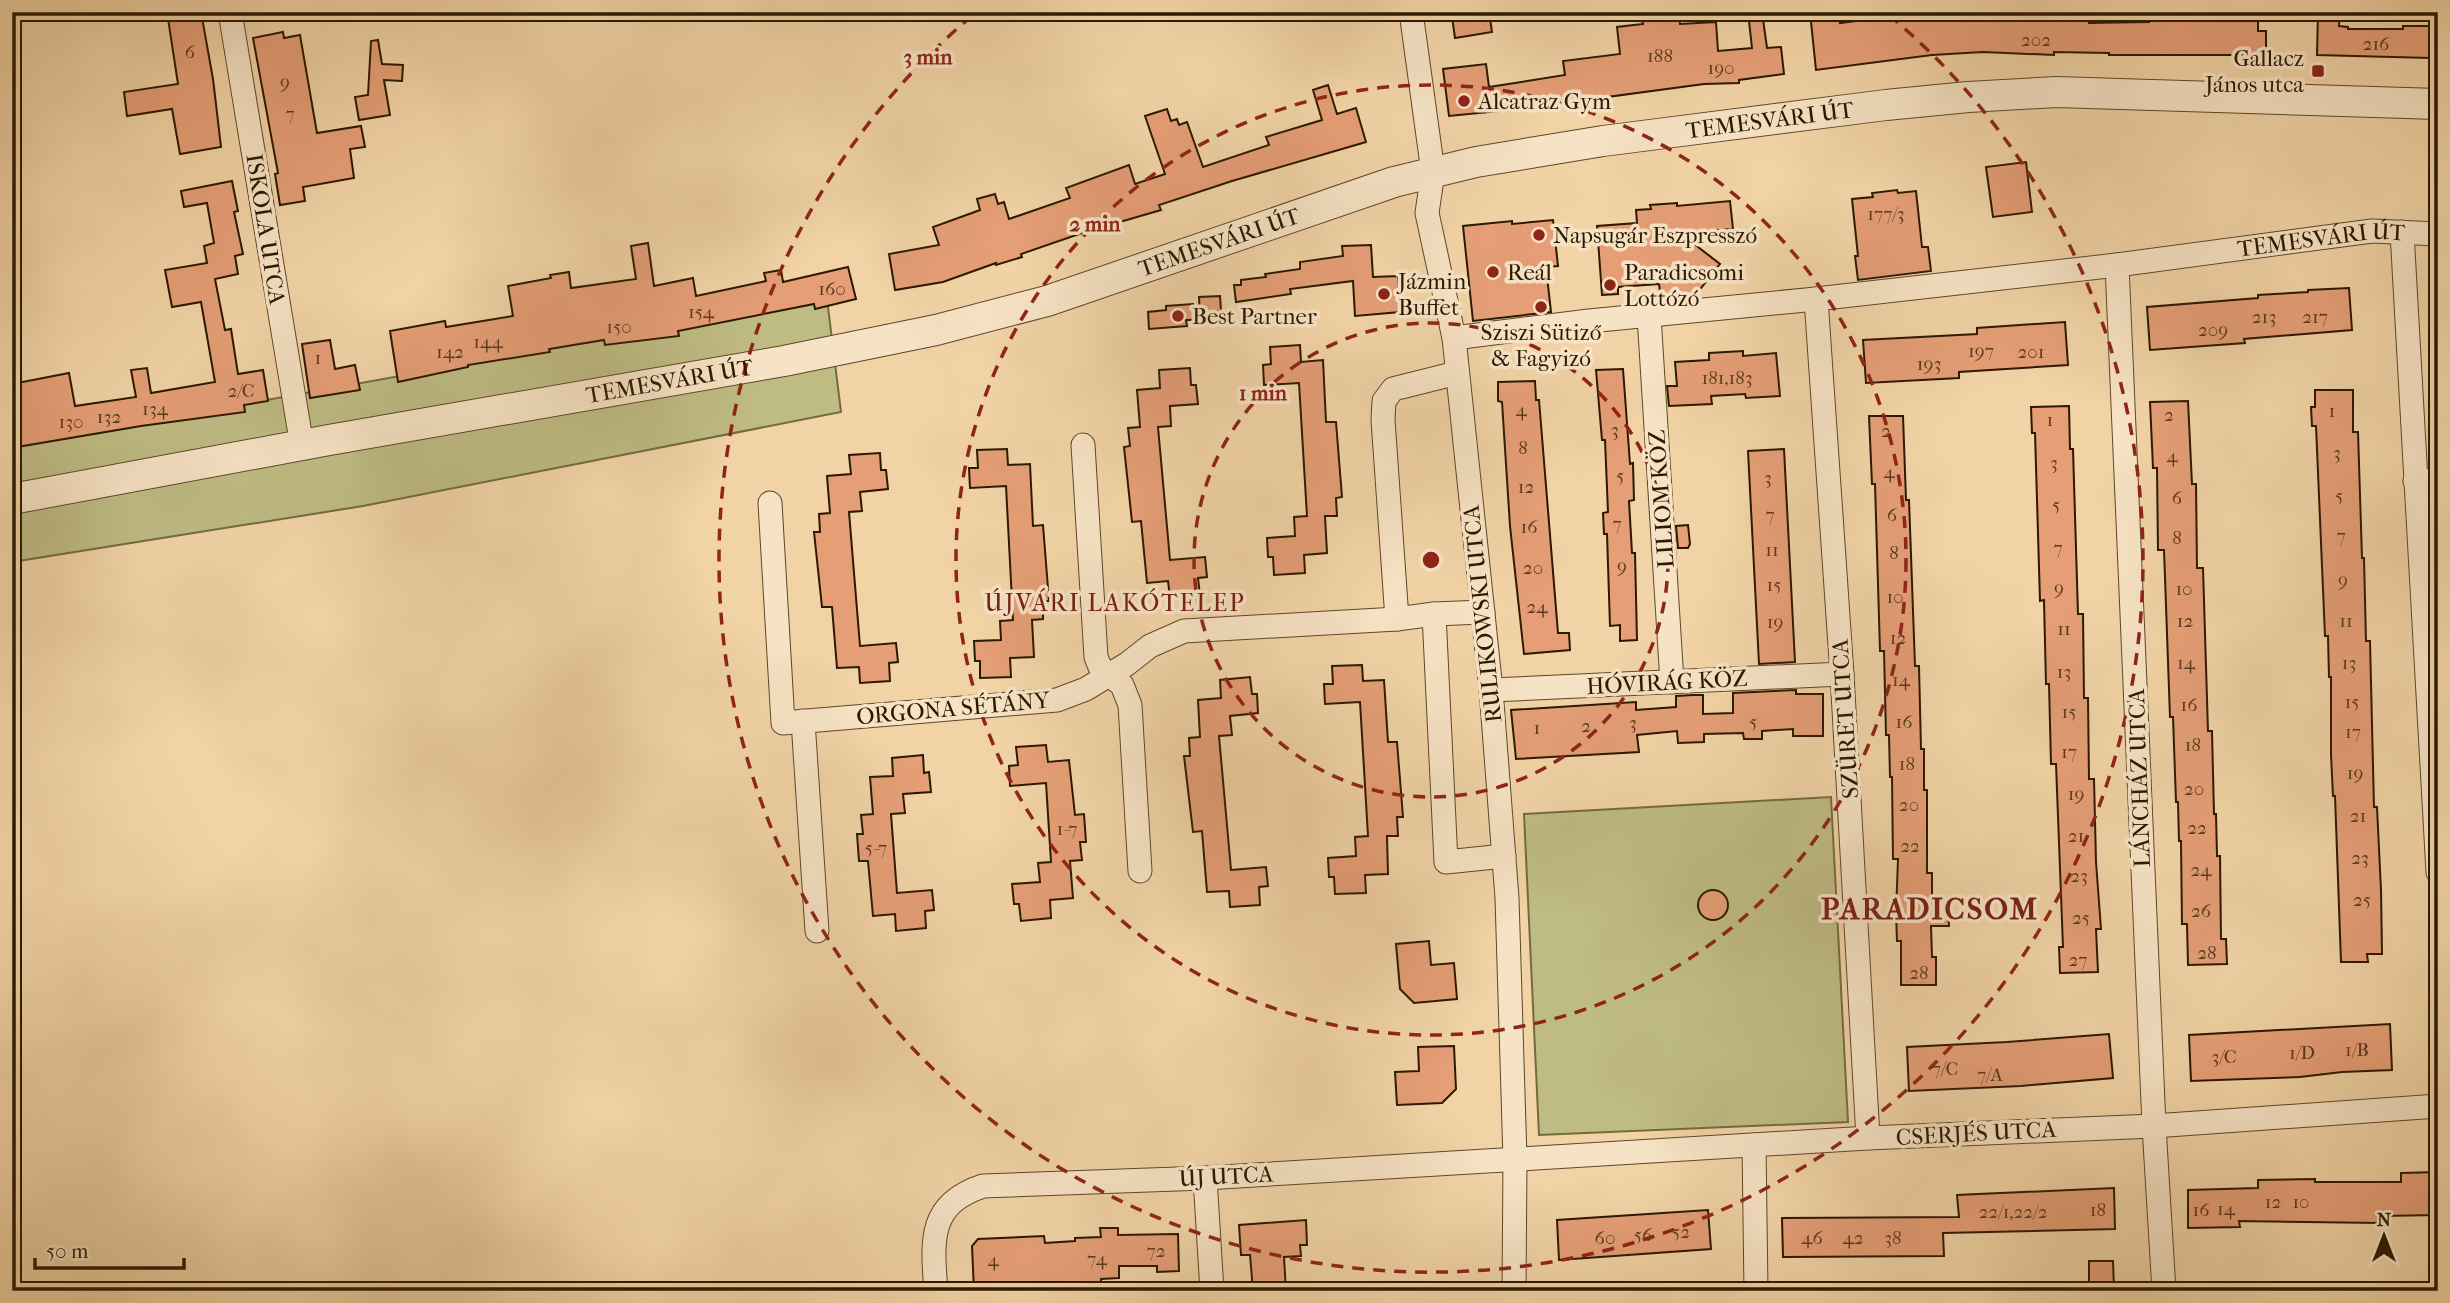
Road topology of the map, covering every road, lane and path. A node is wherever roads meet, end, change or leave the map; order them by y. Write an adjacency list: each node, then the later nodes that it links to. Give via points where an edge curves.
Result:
1 (230, 12): 13 (street, ISKOLA UTCA)
2 (1410, 12): 4 (street, RULIKOWSKI UTCA)
3 (2438, 104): 4 (street, TEMESVÁRI ÚT, via 2056,92 1968,97 1602,141)
4 (1433, 172): 10 (street, RULIKOWSKI UTCA, via 1427,213); 13 (street, TEMESVÁRI ÚT, via 1047,301 936,330)
5 (2402, 232): 6 (street, TEMESVÁRI ÚT); 7 (street, TEMESVÁRI ÚT, via 2372,231); 14 (street)
6 (2438, 234)
7 (2117, 265): 8 (street, TEMESVÁRI ÚT); 30 (street, LÁNCHÁZ UTCA)
8 (1816, 299): 9 (street, TEMESVÁRI ÚT); 21 (street, SZÜRET UTCA)
9 (1649, 316): 10 (street, TEMESVÁRI ÚT); 22 (street, LILIOM KÖZ)
10 (1454, 338): 11 (street, RULIKOWSKI UTCA)
11 (1457, 373): 17 (street, RULIKOWSKI UTCA); 19 (street, via 1394,390 1384,401)
12 (1083, 445): 20 (street, via 1096,657)
13 (302, 446): 15 (street, TEMESVÁRI ÚT)
14 (2426, 481): 27 (street)
15 (12, 499)
16 (770, 503): 24 (street)
17 (1483, 612): 18 (street, ORGONA SÉTÁNY); 23 (street, RULIKOWSKI UTCA)
18 (1434, 614): 19 (street, ORGONA SÉTÁNY); 25 (street, RULIKOWSKI UTCA, via 1446,862)
19 (1397, 619): 20 (street, ORGONA SÉTÁNY, via 1184,631 1150,646)
20 (1110, 674): 24 (street, ORGONA SÉTÁNY, via 1057,700); 26 (street, via 1122,685 1130,705)
21 (1842, 674): 22 (street, HÓVIRÁG KÖZ); 31 (street, SZÜRET UTCA)
22 (1672, 682): 23 (street, HÓVIRÁG KÖZ)
23 (1491, 690): 25 (street, RULIKOWSKI UTCA)
24 (793, 722): 28 (street)
25 (1504, 856): 33 (street, RULIKOWSKI UTCA)
26 (1140, 871)
27 (2438, 872)
28 (817, 931)
29 (2438, 1106): 30 (street, CSERJÉS UTCA)
30 (2154, 1126): 31 (street, CSERJÉS UTCA); 39 (street, LÁNCHÁZ UTCA)
31 (1868, 1138): 32 (street, CSERJÉS UTCA)
32 (1754, 1145): 33 (street, CSERJÉS UTCA); 38 (street)
33 (1515, 1159): 34 (street, ÚJ UTCA); 37 (street, RULIKOWSKI UTCA)
34 (1205, 1178): 35 (street, ÚJ UTCA, via 983,1186 956,1198 938,1222 933,1253); 36 (street)
35 (936, 1291)
36 (1212, 1291)
37 (1514, 1291)
38 (1756, 1291)
39 (2164, 1291)

